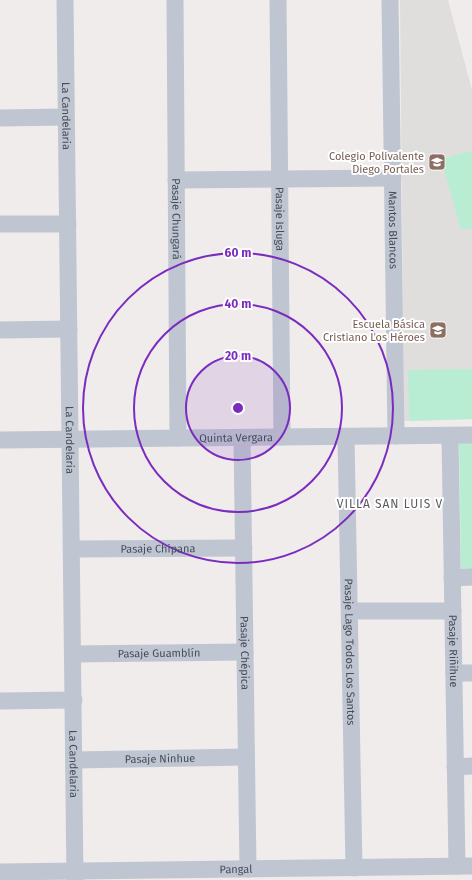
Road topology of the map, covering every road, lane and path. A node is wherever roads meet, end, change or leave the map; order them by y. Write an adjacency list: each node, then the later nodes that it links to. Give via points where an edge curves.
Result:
1 (65, 0): 6 (street, La Candelaria)
2 (175, 0): 9 (street, Pasaje Chungará)
3 (278, 0): 8 (street, Pasaje Isluga)
4 (390, 0): 7 (street, Mantos Blancos)
5 (0, 118): 6 (street)
6 (66, 118): 11 (street, La Candelaria)
7 (393, 178): 8 (street); 16 (street, Mantos Blancos)
8 (279, 179): 9 (street); 18 (street, Pasaje Isluga)
9 (176, 180): 19 (street, Pasaje Chungará)
10 (0, 224): 11 (street)
11 (68, 224): 12 (street, La Candelaria)
12 (69, 329): 13 (street); 21 (street, La Candelaria)
13 (0, 330)
14 (472, 435): 17 (street, Quinta Vergara)
15 (346, 436): 16 (street, Quinta Vergara); 18 (street, Quinta Vergara); 28 (street, Pasaje Lago Todos Los Santos)
16 (396, 436): 17 (street, Quinta Vergara)
17 (450, 436): 26 (street, Pasaje Riñihue)
18 (282, 437): 20 (street, Quinta Vergara)
19 (178, 438): 20 (street, Quinta Vergara); 21 (street, Quinta Vergara)
20 (242, 438): 23 (street, Pasaje Chépica)
21 (70, 439): 22 (street, Quinta Vergara); 24 (street, La Candelaria)
22 (0, 440)
23 (244, 548): 24 (street, Pasaje Chipana); 29 (street, Pasaje Chépica)
24 (72, 549): 30 (street, La Candelaria)
25 (472, 577): 26 (street)
26 (452, 578): 27 (street, Pasaje Riñihue)
27 (453, 610): 28 (street); 31 (street, Pasaje Riñihue)
28 (350, 611): 39 (street, Pasaje Lago Todos Los Santos)
29 (245, 652): 30 (street, Pasaje Guamblín); 35 (street, Pasaje Chépica)
30 (73, 654): 33 (street, La Candelaria)
31 (454, 673): 32 (street); 37 (street, Pasaje Riñihue)
32 (472, 673)
33 (74, 700): 34 (street); 36 (street, La Candelaria)
34 (0, 701)
35 (246, 757): 36 (street, Pasaje Ninhue); 40 (street, Pasaje Chépica)
36 (74, 760): 45 (street, La Candelaria)
37 (464, 766): 38 (street, Pasaje Riñihue)
38 (465, 866): 43 (street, Pangal)
39 (354, 868): 42 (street, Pangal); 43 (street, Pangal)
40 (248, 869): 42 (street, Pangal); 44 (street, Pangal)
41 (0, 872): 45 (street, Pangal)
42 (287, 874)
43 (394, 874)
44 (184, 875): 45 (street, Pangal)
45 (75, 876)

